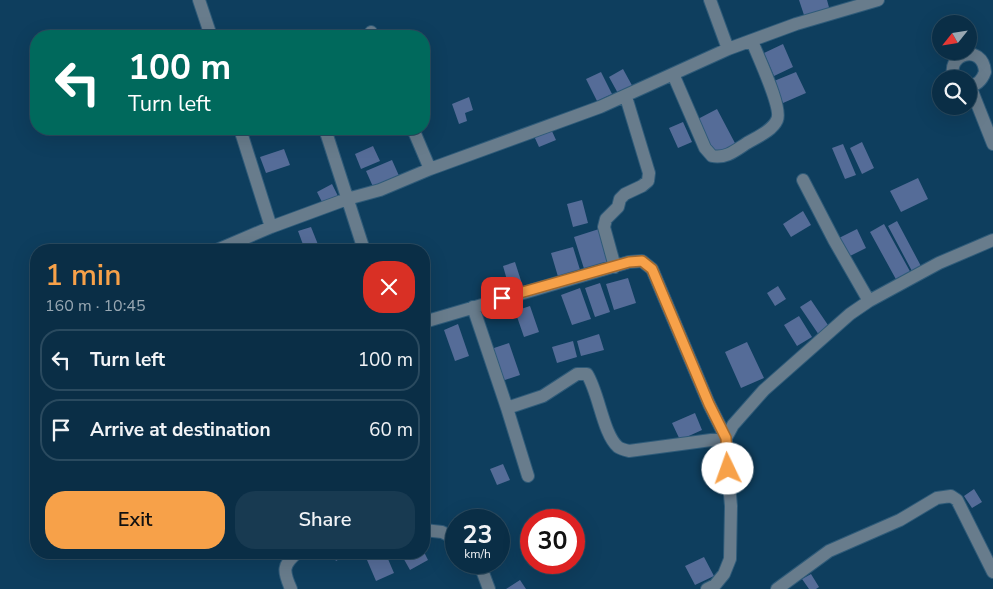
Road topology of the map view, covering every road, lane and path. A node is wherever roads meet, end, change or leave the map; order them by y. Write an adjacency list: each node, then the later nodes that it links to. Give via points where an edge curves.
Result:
1 (199, 0): 5 (street)
2 (710, 0): 7 (street)
3 (878, 0): 4 (street)
4 (840, 5): 6 (street)
5 (209, 30)
6 (752, 41): 7 (street); 10 (street, via 778,106 778,118 772,127 730,154 720,158 712,156 706,148)
7 (728, 49): 10 (street)
8 (989, 65): 9 (street, via 979,57 964,54 956,60); 11 (street)
9 (953, 70)
10 (673, 74): 12 (street)
11 (977, 83)
12 (626, 97): 18 (street); 25 (street, via 649,173 648,181 625,194 606,219 604,227)
13 (977, 104): 17 (street)
14 (242, 135): 21 (street)
15 (327, 135): 20 (street)
16 (416, 135): 18 (street)
17 (993, 144)
18 (430, 169): 20 (street, via 380,190)
19 (803, 180): 26 (street)
20 (347, 199): 21 (street); 24 (street)
21 (271, 227): 23 (street)
22 (993, 240): 26 (street, via 939,263)
23 (231, 244)
24 (362, 244)
25 (615, 267): 27 (street); 30 (street, via 642,261 652,269)
26 (869, 301): 30 (street, via 814,344 764,390 733,425)
27 (473, 307): 28 (street); 29 (street)
28 (430, 320)
29 (507, 408): 30 (street, via 544,396 577,374 587,374 610,438 619,448 629,451); 31 (street)
30 (726, 438): 37 (street, via 731,506 730,559)
31 (528, 476)
32 (430, 531): 33 (street)
33 (445, 534)
34 (292, 559): 38 (street, via 285,571)
35 (993, 572): 40 (street, via 957,500 944,496 900,520 829,551)
36 (483, 574): 39 (street)
37 (714, 588)
38 (292, 589)
39 (489, 589)
40 (777, 589)

